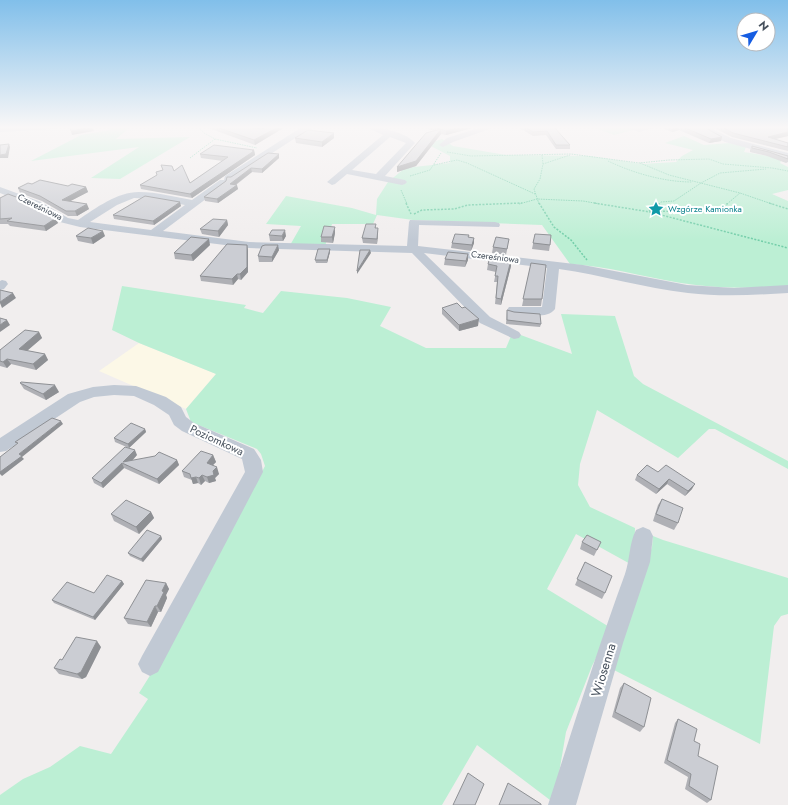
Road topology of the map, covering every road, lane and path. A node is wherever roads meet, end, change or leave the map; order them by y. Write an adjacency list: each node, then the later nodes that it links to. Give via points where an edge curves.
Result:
1 (543, 164): 20 (path, via 540,180 534,189)
2 (249, 165): 22 (street)
3 (353, 165): 11 (street)
4 (391, 165): 13 (street)
5 (433, 165): 15 (path, via 430,170 408,176)
6 (470, 165): 20 (path)
7 (616, 165): 16 (path, via 629,171 682,182)
8 (643, 165): 16 (path)
9 (730, 165): 10 (path)
10 (772, 168): 12 (path); 17 (path, via 720,172)
11 (345, 171): 13 (street); 14 (street)
12 (788, 171)
13 (379, 177): 15 (street)
14 (332, 182)
15 (402, 182): 21 (path, via 400,188 411,215 422,210 468,205 518,204)
16 (695, 182): 17 (path)
17 (701, 183): 19 (path); 24 (path, via 674,201 661,202)
18 (0, 190): 25 (street, Czereśniowa, via 37,204 64,220)
19 (740, 193): 23 (path); 24 (path, via 727,203 727,206 713,212)
20 (535, 194): 21 (path)
21 (537, 199): 24 (path, via 583,201); 31 (path, via 554,227 571,240 589,263)
22 (192, 203): 25 (street, via 134,195 120,199); 27 (street)
23 (788, 209)
24 (648, 211): 28 (path)
25 (80, 224): 27 (street, Czereśniowa)
26 (495, 225): 29 (street, via 414,222)
27 (153, 233): 29 (street, Czereśniowa, via 249,246)
28 (788, 248)
29 (414, 249): 30 (street, Czereśniowa); 34 (street, via 485,320)
30 (553, 265): 31 (street, Czereśniowa); 33 (street, via 548,309)
31 (591, 270): 32 (street, Czereśniowa, via 687,289 734,292)
32 (788, 289)
33 (514, 310)
34 (514, 335)
35 (0, 446): 37 (street, Poziomkowa, via 74,398 93,392 121,390 136,391 160,401 175,411 180,421 188,427 248,454 254,472)
36 (643, 536): 38 (street, Wiosenna, via 640,562 611,643)
37 (150, 664)
38 (562, 805)

